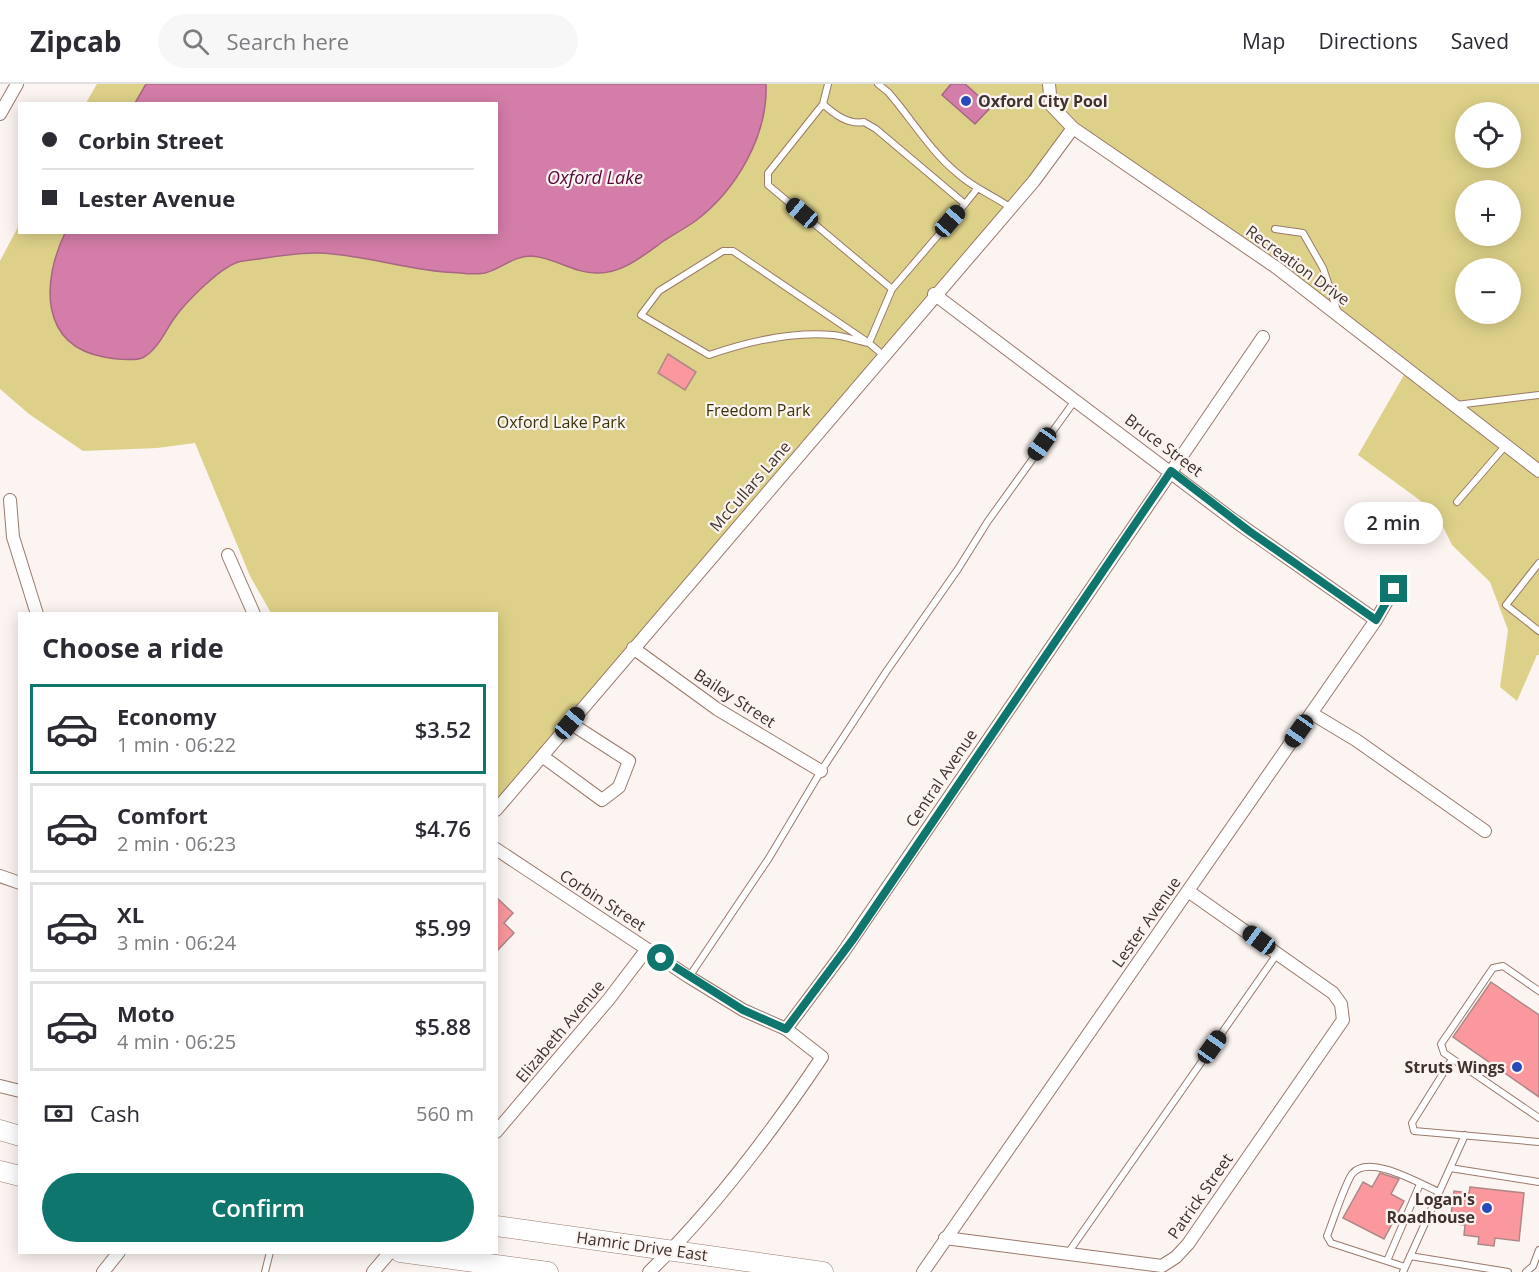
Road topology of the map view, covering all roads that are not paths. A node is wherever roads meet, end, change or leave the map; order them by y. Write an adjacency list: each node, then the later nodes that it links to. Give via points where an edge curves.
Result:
1 (17, 84): 6 (street)
2 (828, 84): 5 (lane)
3 (878, 84): 8 (lane, via 896,100 955,172)
4 (1049, 84): 7 (street, Recreation Drive, via 1051,105)
5 (824, 104): 9 (lane, via 855,124 864,122 876,129); 12 (lane, via 768,173 768,185)
6 (0, 114)
7 (1073, 128): 10 (street, McCullars Lane); 14 (street, Recreation Drive)
8 (976, 189): 9 (lane); 10 (lane)
9 (965, 204): 12 (lane)
10 (1011, 208): 13 (street, McCullars Lane)
11 (1275, 229): 14 (lane, via 1303,233 1323,268)
12 (892, 289): 16 (lane)
13 (934, 294): 17 (street, McCullars Lane); 19 (street, Bruce Street)
14 (1338, 314): 20 (street, Recreation Drive)
15 (1263, 337): 22 (street, Central Avenue)
16 (869, 343): 16 (lane, via 733,251 723,251 659,291 641,315 709,355 746,343 797,336 832,335); 17 (lane)
17 (883, 355): 33 (street, McCullars Lane)
18 (1539, 394): 20 (lane)
19 (1076, 399): 22 (street, Bruce Street); 37 (lane, via 988,521)
20 (1456, 405): 21 (street, Recreation Drive)
21 (1506, 444): 23 (street, Recreation Drive); 25 (lane)
22 (1171, 471): 31 (street, Bruce Street); 48 (street, Central Avenue, via 874,908)
23 (1539, 471)
24 (10, 500): 29 (street, via 13,537)
25 (1457, 502)
26 (228, 555): 30 (street)
27 (1539, 563): 32 (lane, via 1506,605)
28 (1394, 589): 31 (street, Lester Avenue)
29 (36, 612)
30 (253, 612)
31 (1376, 620): 34 (street, Lester Avenue)
32 (1539, 631)
33 (633, 648): 35 (street, McCullars Lane); 37 (street, Bailey Street, via 717,709)
34 (1311, 713): 39 (street); 43 (street, Lester Avenue)
35 (570, 723): 36 (street, McCullars Lane); 36 (street, via 629,760 619,787 602,800)
36 (542, 756): 38 (street, McCullars Lane)
37 (821, 771): 46 (lane, via 769,858)
38 (498, 808)
39 (1485, 831)
40 (498, 850): 44 (street, Corbin Street)
41 (0, 876): 42 (street)
42 (18, 882)
43 (1188, 891): 45 (street); 65 (street, Lester Avenue)
44 (647, 948): 46 (street, Corbin Street); 53 (street, Elizabeth Avenue)
45 (1277, 953): 68 (lane); 68 (street, Patrick Street, via 1333,993 1341,1004 1343,1020 1176,1257 1162,1266)
46 (689, 977): 48 (street, Corbin Street, via 743,1010)
47 (1539, 991): 49 (lane, via 1503,966 1493,968 1441,1044)
48 (786, 1029): 66 (street, via 822,1057 721,1194)
49 (1452, 1059): 52 (lane); 55 (lane, via 1412,1123 1414,1131)
50 (0, 1086): 51 (street)
51 (18, 1091)
52 (1539, 1118)
53 (498, 1130)
54 (0, 1131): 56 (main road)
55 (1465, 1135): 57 (lane); 58 (lane)
56 (18, 1136)
57 (1539, 1142)
58 (1450, 1168): 61 (lane); 63 (lane)
59 (0, 1171): 60 (main road)
60 (18, 1176)
61 (1539, 1182)
62 (1420, 1184): 63 (lane); 74 (lane); 74 (lane, via 1379,1166 1361,1168 1352,1174 1328,1236 1331,1243)
63 (1439, 1192): 73 (lane)
64 (498, 1226): 66 (main road, Hamric Drive East)
65 (945, 1238): 68 (street, Patrick Street); 82 (street, Lester Avenue)
66 (672, 1250): 80 (street); 81 (main road, Hamric Drive East)
67 (1539, 1250): 84 (lane)
68 (1067, 1253)
69 (117, 1254): 76 (street)
70 (270, 1254): 77 (lane)
71 (388, 1254): 78 (street)
72 (414, 1254): 79 (main road)
73 (1410, 1256): 75 (lane); 83 (lane)
74 (1387, 1261): 75 (lane)
75 (1404, 1269)
76 (103, 1272)
77 (265, 1272)
78 (373, 1272)
79 (548, 1272)
80 (649, 1272)
81 (823, 1272)
82 (923, 1272)
83 (1508, 1272)
84 (1526, 1272)

